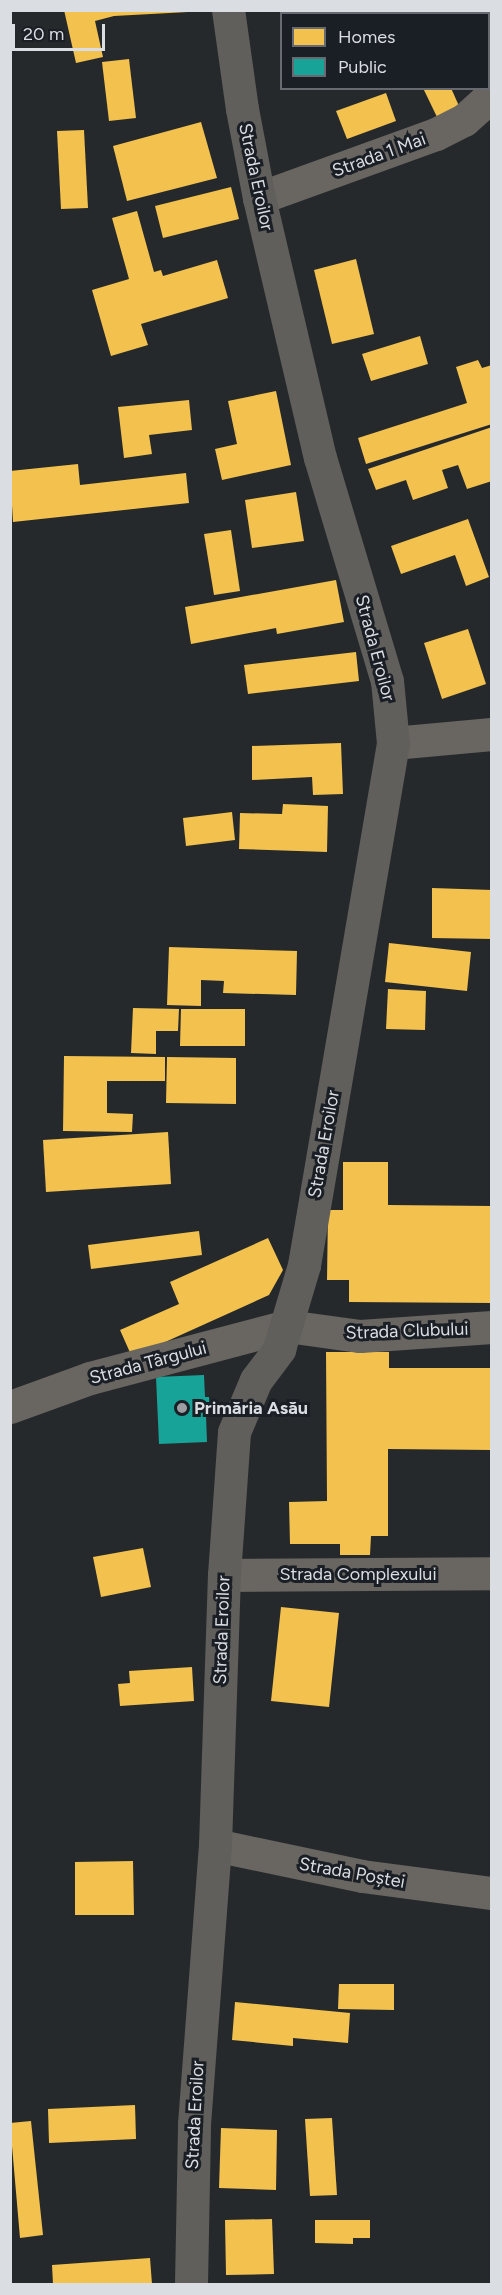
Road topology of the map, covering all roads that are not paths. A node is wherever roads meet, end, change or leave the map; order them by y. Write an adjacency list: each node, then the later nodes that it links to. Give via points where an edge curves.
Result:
1 (228, 10): 3 (main road, Strada Eroilor)
2 (492, 95): 3 (street, Strada 1 Mai, via 464,120 436,134)
3 (259, 198): 5 (main road, Strada Eroilor, via 320,458 387,681)
4 (492, 734): 5 (street)
5 (393, 743): 6 (main road, Strada Eroilor, via 304,1265)
6 (288, 1326): 7 (street, Strada Clubului, via 360,1336); 8 (street, Strada Târgului, via 90,1378); 10 (main road, Strada Eroilor, via 279,1349 256,1380 234,1432)
7 (492, 1327)
8 (10, 1407)
9 (492, 1573): 10 (street, Strada Complexului)
10 (224, 1575): 11 (main road, Strada Eroilor)
11 (215, 1845): 12 (street, Strada Poștei, via 362,1876); 13 (main road, Strada Eroilor, via 194,2124)
12 (492, 1893)
13 (191, 2284)

